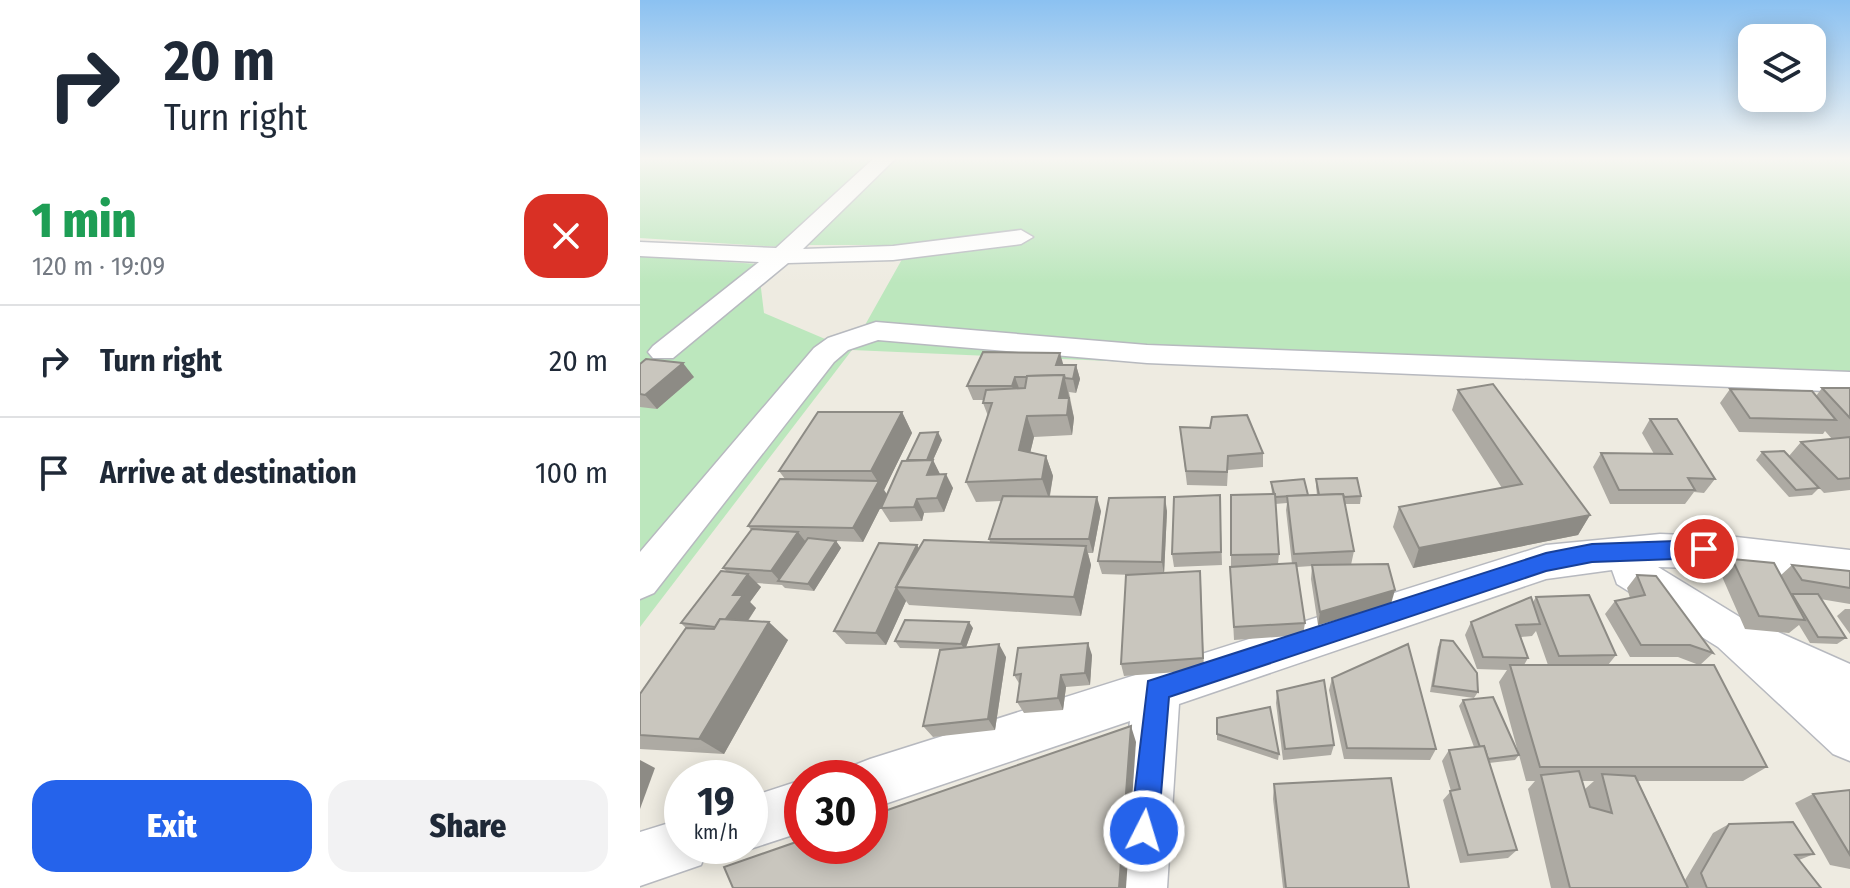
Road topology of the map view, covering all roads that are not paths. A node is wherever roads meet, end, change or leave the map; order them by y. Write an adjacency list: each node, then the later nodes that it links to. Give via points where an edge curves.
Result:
1 (841, 200): 4 (street)
2 (1021, 237): 4 (street, via 893,253)
3 (640, 249): 4 (street)
4 (780, 257): 5 (street)
5 (663, 352)
6 (1850, 382): 9 (street, via 1147,354 876,331 824,355)
7 (1599, 553): 8 (street, via 1704,549); 10 (street); 12 (street, via 1546,562)
8 (1850, 567)
9 (640, 581)
10 (1733, 633): 11 (street); 13 (street)
11 (1850, 687)
12 (1157, 689): 14 (street); 17 (street)
13 (1850, 737)
14 (888, 778)
15 (664, 852): 16 (street)
16 (640, 859)
17 (1139, 888)

